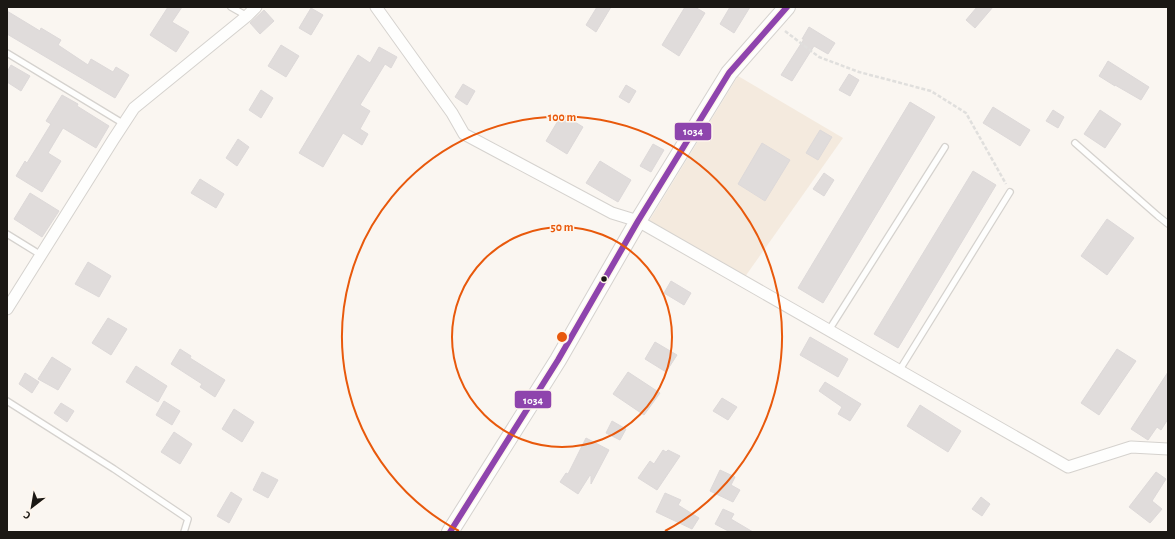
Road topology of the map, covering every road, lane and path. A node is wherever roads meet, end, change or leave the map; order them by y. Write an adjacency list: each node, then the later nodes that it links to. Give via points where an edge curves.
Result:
1 (231, 7): 5 (lane)
2 (256, 7): 5 (street)
3 (376, 7): 12 (street, via 452,113 464,134 612,213)
4 (787, 7): 6 (street)
5 (247, 16): 8 (street, via 134,108)
6 (774, 22): 11 (path, via 819,57 859,72 931,91 966,113); 12 (street, via 729,72)
7 (7, 53): 8 (lane)
8 (124, 124): 15 (street)
9 (1075, 143): 13 (lane)
10 (945, 147): 17 (lane)
11 (1010, 192): 18 (lane)
12 (638, 221): 17 (street); 22 (street, via 558,360)
13 (1168, 224)
14 (7, 234): 15 (lane)
15 (40, 255): 16 (street)
16 (7, 309)
17 (829, 330): 18 (street)
18 (900, 371): 20 (street, via 1068,467 1131,447)
19 (7, 401): 21 (lane, via 188,519)
20 (1168, 449)
21 (184, 532)
22 (450, 532)

